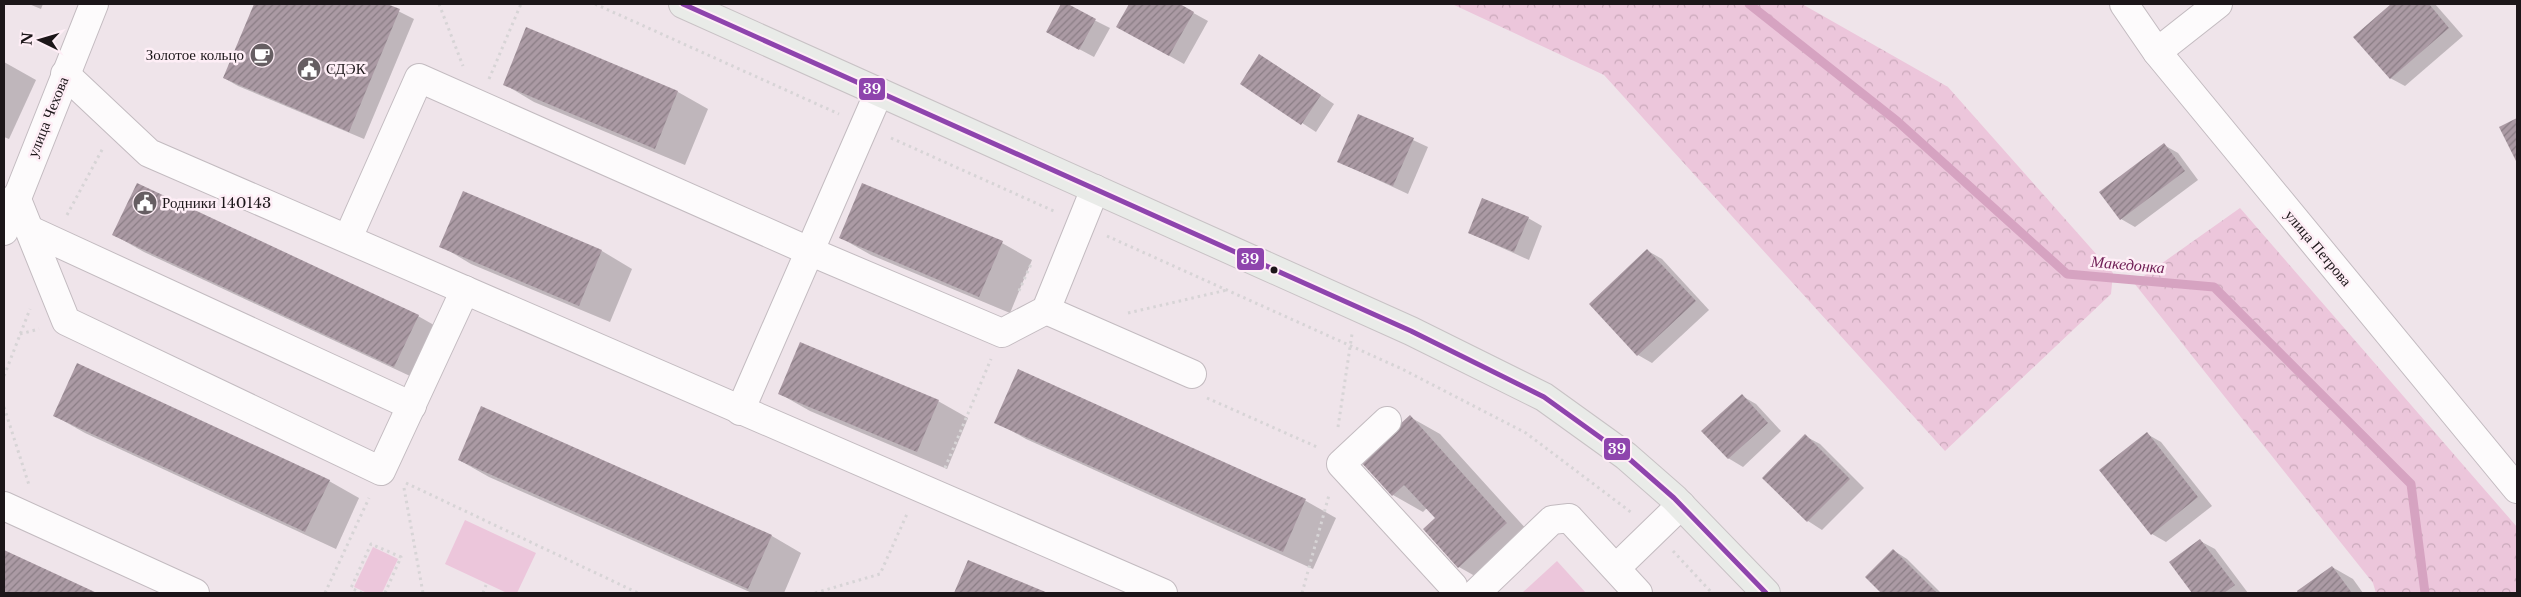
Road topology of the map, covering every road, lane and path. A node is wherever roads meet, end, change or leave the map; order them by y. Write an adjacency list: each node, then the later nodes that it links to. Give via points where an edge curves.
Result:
1 (94, 4): 9 (street, улица Чехова)
2 (439, 4): 11 (path)
3 (521, 4): 11 (path)
4 (595, 4): 12 (path)
5 (683, 4): 10 (main road)
6 (2124, 4): 8 (street, улица Петрова)
7 (2218, 4): 8 (street)
8 (2157, 52): 31 (street, улица Петрова)
9 (65, 74): 13 (street, улица Чехова); 17 (street, via 149,153)
10 (879, 92): 12 (street); 14 (main road)
11 (478, 104): 17 (street, via 419,78); 18 (street)
12 (864, 126): 15 (path); 18 (street)
13 (14, 185): 16 (street, улица Чехова)
14 (1095, 189): 15 (street); 33 (main road, via 1411,331 1544,397 1626,456)
15 (1081, 224): 20 (path); 21 (street)
16 (17, 230): 24 (street); 29 (street, via 66,321)
17 (348, 238): 19 (street)
18 (809, 251): 21 (street, via 1002,333); 26 (street)
19 (465, 290): 24 (street); 26 (street)
20 (1227, 290): 22 (path); 35 (path, via 1402,369 1526,433)
21 (1046, 310): 23 (street)
22 (1126, 314)
23 (1192, 374): 28 (path, via 1186,389)
24 (412, 406): 29 (street)
25 (4, 407): 34 (path)
26 (740, 411): 30 (street)
27 (1387, 421): 38 (street, via 1341,464)
28 (1325, 450)
29 (381, 471): 40 (path)
30 (919, 488): 46 (path, via 880,574); 47 (street)
31 (2517, 489)
32 (4, 506): 34 (street)
33 (1681, 506): 35 (street); 50 (main road)
34 (41, 523): 39 (street)
35 (1654, 531): 36 (street); 49 (path)
36 (1616, 568): 38 (street, via 1569,518 1552,520); 48 (street)
37 (486, 585): 44 (path)
38 (1458, 591)
39 (195, 593)
40 (325, 593)
41 (362, 593): 42 (path, via 351,588 371,544 401,558)
42 (385, 593)
43 (423, 593): 45 (path, via 403,482)
44 (482, 593)
45 (638, 593)
46 (815, 593)
47 (1163, 593)
48 (1638, 593)
49 (1712, 593)
50 (1766, 593)

